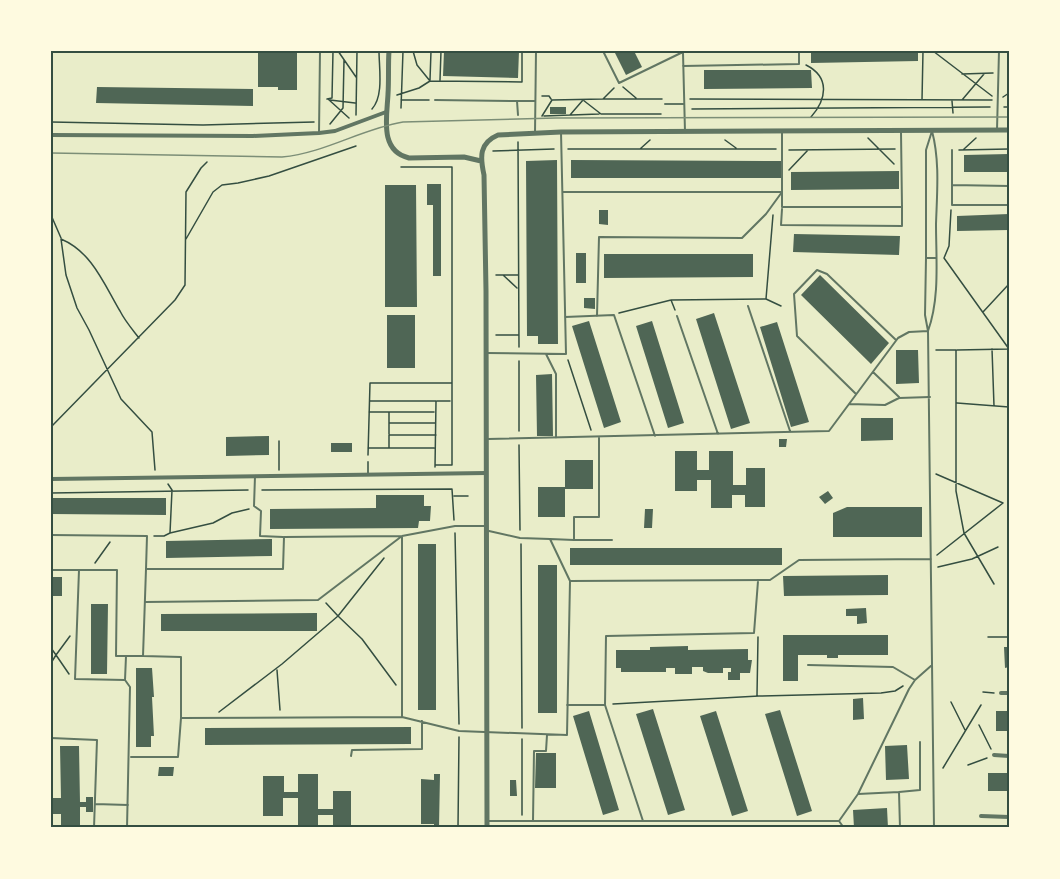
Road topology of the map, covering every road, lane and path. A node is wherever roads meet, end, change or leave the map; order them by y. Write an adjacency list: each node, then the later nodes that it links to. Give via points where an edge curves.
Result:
1 (320, 51): 72 (lane)
2 (333, 51): 31 (path)
3 (338, 51): 19 (path)
4 (379, 51): 60 (path, via 378,100)
5 (389, 51): 59 (street)
6 (403, 51): 28 (path)
7 (413, 51): 24 (path, via 417,65)
8 (431, 51): 24 (path)
9 (441, 51): 25 (path)
10 (522, 51): 25 (path, via 522,82)
11 (536, 51): 30 (lane)
12 (603, 51): 26 (lane)
13 (683, 51): 21 (lane); 26 (lane)
14 (799, 51): 20 (lane)
15 (923, 51): 41 (path)
16 (933, 51): 22 (path)
17 (999, 51): 44 (lane)
18 (358, 52): 23 (path)
19 (344, 60): 23 (path); 46 (path)
20 (799, 64): 21 (lane); 40 (path, via 818,73 823,81)
21 (683, 66): 35 (lane)
22 (961, 74): 27 (path); 27 (path, via 985,73)
23 (356, 78): 49 (path)
24 (430, 81): 25 (path); 28 (path)
25 (440, 81)
26 (619, 83): 32 (path); 33 (path)
27 (975, 84): 43 (path); 44 (path)
28 (402, 93): 29 (path); 36 (path)
29 (397, 95)
30 (536, 96): 38 (path, via 549,96); 48 (lane)
31 (332, 98)
32 (603, 99): 33 (path); 39 (path)
33 (637, 99): 34 (path)
34 (661, 99)
35 (684, 99): 40 (path); 51 (lane)
36 (401, 100): 37 (path); 55 (path)
37 (435, 100): 47 (lane)
38 (552, 100): 39 (path); 67 (path)
39 (583, 100): 62 (path); 65 (path)
40 (822, 100): 41 (path); 57 (path)
41 (922, 100): 42 (path)
42 (952, 100): 43 (path); 52 (path)
43 (961, 100): 44 (path)
44 (998, 100): 45 (path); 53 (lane)
45 (1009, 100)
46 (343, 101): 49 (path); 58 (path); 58 (path, via 328,99)
47 (518, 101): 48 (lane); 64 (lane)
48 (536, 101): 66 (lane)
49 (356, 103): 69 (path)
50 (665, 104): 51 (lane)
51 (685, 104): 56 (lane)
52 (953, 107): 53 (path); 57 (path); 61 (path)
53 (998, 107): 54 (path); 76 (lane)
54 (1009, 107)
55 (401, 108)
56 (685, 108): 57 (path); 82 (lane)
57 (818, 109): 68 (path)
58 (341, 110): 70 (path); 73 (path)
59 (386, 112): 85 (street); 104 (street, via 388,140 403,156 464,157)
60 (366, 113)
61 (953, 113)
62 (601, 114): 63 (path); 65 (path)
63 (661, 114)
64 (518, 115)
65 (570, 115): 67 (path)
66 (536, 116): 67 (path); 86 (lane)
67 (543, 116)
68 (811, 117)
69 (356, 118)
70 (351, 120)
71 (51, 122): 72 (path)
72 (319, 122): 85 (lane)
73 (330, 124)
74 (901, 130): 78 (street); 79 (street); 95 (lane)
75 (983, 130): 76 (street); 79 (street); 100 (path)
76 (997, 130): 77 (street)
77 (1009, 130)
78 (861, 131): 84 (street); 94 (path)
79 (932, 131): 120 (lane, via 926,150); 121 (lane, via 937,150)
80 (561, 132): 81 (street); 86 (street); 91 (lane)
81 (659, 132): 82 (street); 92 (path)
82 (685, 132): 83 (street)
83 (715, 132): 84 (street); 90 (path)
84 (782, 132): 107 (lane)
85 (319, 133): 87 (street)
86 (535, 133): 104 (street, via 489,139)
87 (51, 135)
88 (518, 137): 101 (path)
89 (356, 146): 119 (path, via 269,176 222,184 213,192)
90 (736, 148): 92 (path); 93 (path)
91 (562, 149): 92 (path); 101 (path); 110 (lane)
92 (640, 149)
93 (777, 149)
94 (879, 149): 95 (path); 98 (path); 106 (path)
95 (901, 149): 106 (lane)
96 (1009, 149): 100 (path)
97 (785, 150): 98 (path)
98 (808, 150): 107 (path)
99 (952, 150): 100 (path); 108 (lane)
100 (963, 150)
101 (518, 151): 102 (path); 124 (path)
102 (493, 152)
103 (207, 162): 119 (path, via 186,192)
104 (480, 162): 145 (street, via 484,175)
105 (401, 166): 151 (path, via 453,167)
106 (902, 171): 116 (lane)
107 (782, 177): 111 (lane)
108 (952, 185): 109 (lane); 113 (lane)
109 (1009, 186)
110 (563, 192): 111 (lane); 135 (lane)
111 (782, 192): 112 (lane); 115 (lane)
112 (775, 202): 127 (path); 133 (lane, via 742,238 599,237)
113 (952, 205): 114 (lane); 131 (path, via 949,246 944,258)
114 (1009, 205)
115 (782, 207): 116 (lane); 116 (lane, via 781,225 902,226)
116 (902, 207)
117 (51, 215): 118 (path)
118 (61, 239): 139 (path, via 87,257); 149 (path, via 66,275 77,308)
119 (185, 240): 139 (path, via 184,285 176,300)
120 (926, 258): 121 (lane); 136 (lane)
121 (936, 258): 136 (lane, via 933,317)
122 (496, 275): 123 (path)
123 (502, 275): 124 (path); 126 (path)
124 (519, 275): 126 (path)
125 (1009, 284): 131 (path)
126 (519, 288): 138 (path)
127 (766, 299): 128 (path); 130 (path)
128 (671, 300): 132 (path); 134 (path)
129 (748, 306): 168 (lane)
130 (781, 306)
131 (983, 313): 142 (path)
132 (614, 315): 133 (lane); 172 (lane)
133 (597, 316): 135 (lane)
134 (677, 316): 169 (lane)
135 (565, 317): 148 (lane)
136 (928, 331): 140 (lane, via 909,332); 143 (lane)
137 (496, 335): 138 (path)
138 (519, 335): 146 (path)
139 (139, 338): 149 (path)
140 (896, 340): 150 (lane); 152 (lane, via 827,274 817,270 794,294 797,336)
141 (992, 349): 142 (path); 144 (path); 160 (path)
142 (1009, 349)
143 (929, 350): 144 (path); 153 (lane)
144 (956, 350): 158 (path)
145 (486, 353): 146 (lane); 177 (street)
146 (519, 354): 147 (lane); 176 (path)
147 (546, 354): 148 (lane); 175 (lane, via 556,374)
148 (566, 354): 173 (path)
149 (107, 369): 167 (path); 192 (path, via 121,399 152,432)
150 (873, 372): 152 (lane); 154 (lane)
151 (451, 383): 156 (path, via 370,383); 157 (path)
152 (856, 394): 159 (lane)
153 (930, 397): 154 (lane); 186 (lane)
154 (899, 398): 159 (lane, via 885,405)
155 (436, 400): 156 (path); 157 (path); 164 (path)
156 (369, 401): 162 (path)
157 (451, 401): 184 (path)
158 (956, 403): 160 (path); 195 (path)
159 (849, 404): 168 (lane, via 829,431)
160 (994, 406): 161 (path)
161 (1009, 407)
162 (369, 412): 163 (path); 179 (path)
163 (389, 412): 164 (path); 165 (path)
164 (436, 412): 166 (path)
165 (389, 423): 166 (path); 170 (path)
166 (436, 423): 171 (path)
167 (51, 428)
168 (790, 431): 169 (lane)
169 (718, 434): 172 (lane)
170 (389, 435): 171 (path); 180 (path)
171 (436, 435): 181 (path)
172 (654, 436): 174 (lane)
173 (593, 437): 174 (lane); 175 (lane)
174 (599, 437): 211 (lane, via 599,517 574,517)
175 (556, 438): 176 (lane)
176 (519, 439): 177 (lane); 209 (path)
177 (486, 440): 187 (street)
178 (279, 441): 190 (path)
179 (368, 448): 180 (path); 182 (path)
180 (388, 448): 181 (path)
181 (435, 448): 183 (path)
182 (368, 462): 188 (lane)
183 (435, 465): 184 (path); 189 (path)
184 (452, 465): 185 (path)
185 (452, 469)
186 (931, 471): 195 (path); 216 (lane)
187 (486, 472): 189 (street); 201 (street)
188 (368, 474): 189 (street); 190 (street)
189 (435, 474)
190 (279, 475): 191 (street)
191 (255, 476): 193 (street); 199 (lane)
192 (156, 477): 193 (street); 194 (street)
193 (164, 477): 202 (path, via 172,490)
194 (51, 479)
195 (956, 482): 203 (path); 203 (path, via 1003,503)
196 (452, 489): 197 (path)
197 (452, 496): 198 (path); 200 (path)
198 (468, 496)
199 (254, 506): 202 (path, via 213,523); 208 (lane, via 261,511 260,536)
200 (455, 526): 201 (lane); 207 (lane); 255 (path)
201 (486, 528): 209 (lane); 257 (street)
202 (170, 533): 206 (path)
203 (964, 533): 215 (path); 216 (path)
204 (51, 535): 205 (lane)
205 (116, 535): 206 (lane); 221 (path)
206 (147, 536): 218 (lane)
207 (402, 536): 208 (lane); 225 (lane); 241 (lane)
208 (284, 537): 218 (lane, via 283,569)
209 (520, 538): 210 (lane); 258 (path)
210 (550, 539): 211 (lane); 223 (lane)
211 (574, 540): 212 (lane)
212 (612, 540)
213 (998, 547): 215 (path)
214 (387, 554): 227 (path)
215 (978, 556): 217 (path); 224 (path)
216 (931, 559): 217 (lane); 222 (lane, via 799,560 770,580)
217 (931, 568): 236 (lane)
218 (146, 569): 226 (lane)
219 (51, 570): 220 (lane)
220 (79, 570): 221 (lane); 238 (lane, via 75,679)
221 (89, 570): 232 (lane, via 117,570 116,656)
222 (758, 580): 223 (lane); 228 (lane)
223 (570, 581): 246 (lane)
224 (994, 584)
225 (321, 598): 226 (lane); 227 (path)
226 (145, 602): 233 (lane)
227 (338, 616): 237 (path); 241 (path, via 362,639)
228 (754, 633): 244 (path, via 758,637); 247 (lane, via 606,636)
229 (988, 637): 230 (path)
230 (1009, 638)
231 (51, 648): 234 (path, via 56,655)
232 (126, 656): 233 (lane); 238 (lane)
233 (143, 656): 252 (lane, via 182,657)
234 (51, 663)
235 (808, 664): 239 (lane, via 893,667)
236 (932, 665): 239 (lane); 285 (lane)
237 (277, 669): 249 (path); 250 (path)
238 (125, 680): 265 (lane, via 130,687)
239 (915, 680): 244 (path, via 882,693); 269 (lane)
240 (982, 692): 242 (path)
241 (402, 693): 251 (lane)
242 (1000, 693): 243 (street)
243 (1009, 693)
244 (757, 696): 247 (path)
245 (951, 702): 256 (path)
246 (567, 705): 247 (lane); 259 (lane, via 567,735)
247 (605, 705): 278 (lane)
248 (981, 705): 256 (path)
249 (212, 717): 250 (lane); 252 (lane)
250 (280, 717): 251 (lane)
251 (402, 717): 253 (lane)
252 (181, 718): 265 (lane, via 178,757)
253 (422, 721): 255 (lane); 263 (lane, via 422,749 352,750)
254 (979, 724): 262 (path)
255 (459, 731): 257 (lane); 281 (path)
256 (965, 731): 267 (path)
257 (486, 733): 258 (lane); 274 (street)
258 (522, 734): 259 (lane); 276 (path)
259 (547, 734): 277 (lane, via 546,751 534,751)
260 (51, 738): 270 (lane, via 97,740)
261 (920, 742): 268 (lane, via 920,790)
262 (994, 755): 264 (street); 266 (path)
263 (351, 756)
264 (1009, 756)
265 (130, 757): 271 (lane)
266 (968, 765)
267 (943, 768)
268 (899, 792): 269 (lane); 284 (lane)
269 (858, 794): 275 (lane)
270 (95, 804): 271 (lane); 279 (lane)
271 (128, 805): 280 (lane)
272 (981, 816): 273 (street)
273 (1009, 817)
274 (487, 820): 276 (lane); 282 (street)
275 (839, 820): 278 (lane); 283 (lane)
276 (522, 821): 277 (lane)
277 (533, 821): 278 (lane)
278 (643, 821)
279 (94, 828)
280 (127, 828)
281 (458, 828)
282 (487, 828)
283 (844, 828)
284 (900, 828)
285 (934, 828)

